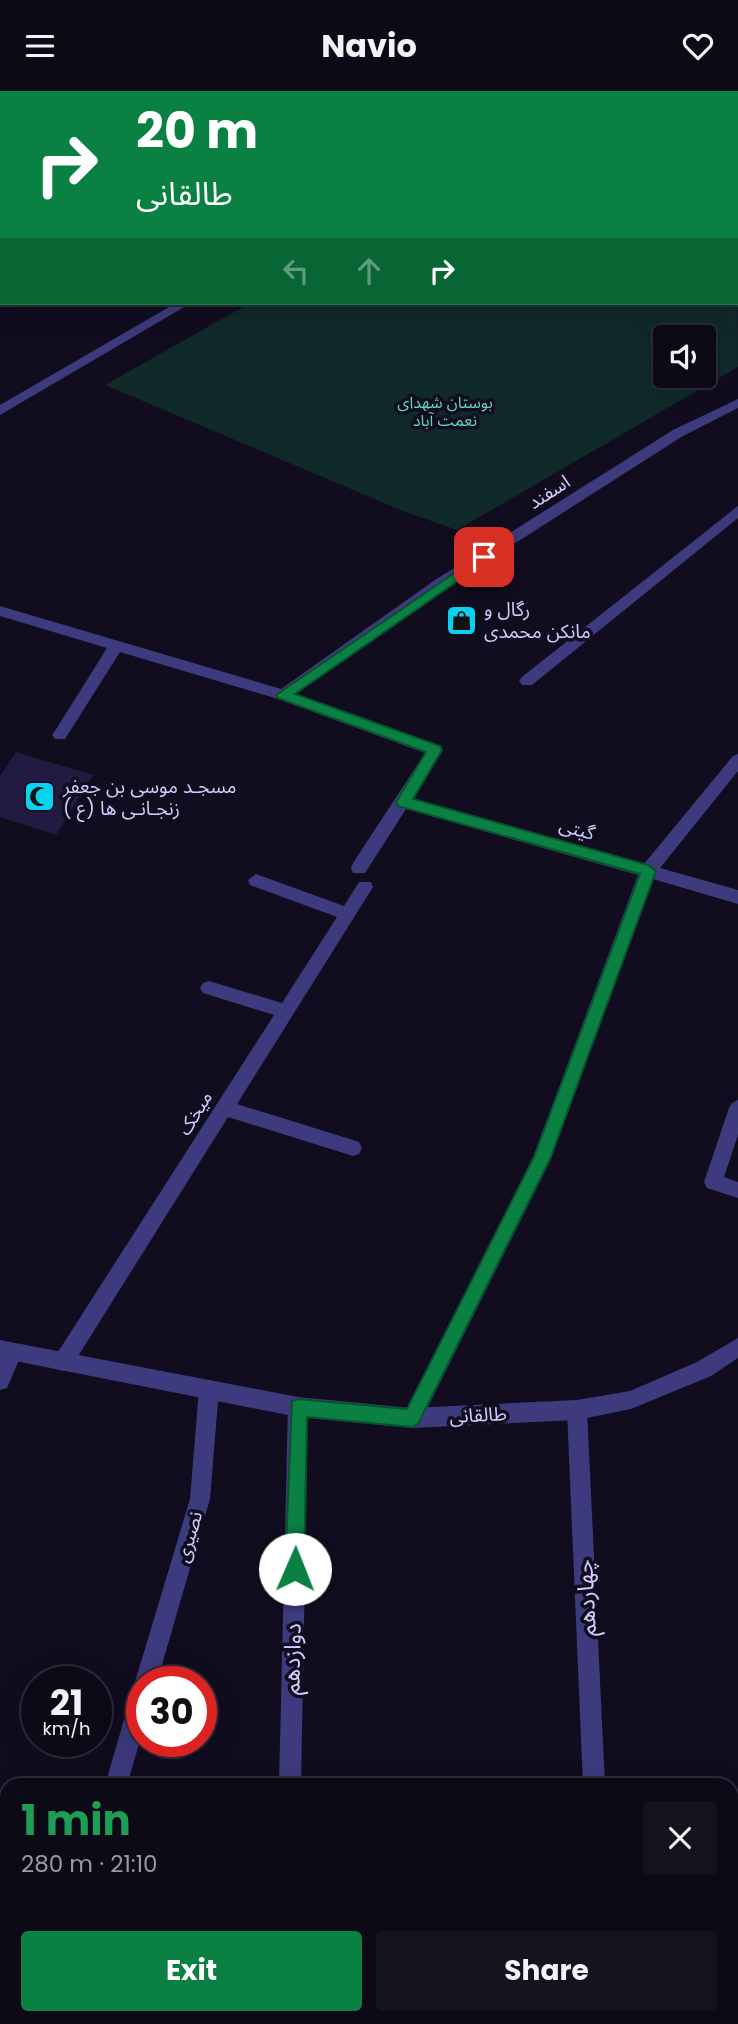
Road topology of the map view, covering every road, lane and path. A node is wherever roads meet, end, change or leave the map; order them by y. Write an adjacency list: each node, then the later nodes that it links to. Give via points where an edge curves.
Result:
1 (182, 305): 3 (street)
2 (738, 403): 8 (street, اسفند, via 678,433 440,585)
3 (0, 411)
4 (738, 511): 7 (street)
5 (0, 611): 6 (street)
6 (117, 645): 8 (street); 9 (street)
7 (527, 681)
8 (283, 695): 11 (street, via 435,750)
9 (60, 735)
10 (738, 760): 13 (street)
11 (404, 802): 12 (street); 13 (street, گیتی)
12 (359, 868)
13 (648, 871): 16 (street, گیتی); 31 (street, via 542,1159)
14 (256, 880): 17 (street)
15 (365, 887): 17 (street, میخک)
16 (738, 897)
17 (349, 914): 19 (street, میخک)
18 (209, 988): 19 (street)
19 (285, 1011): 20 (street, میخک)
20 (223, 1108): 22 (street); 26 (street, میخک)
21 (738, 1108): 23 (street, via 713,1182)
22 (354, 1148)
23 (738, 1190)
24 (738, 1347): 30 (street, طالقانی, via 704,1369 631,1400)
25 (6, 1351): 26 (street, طالقانی); 27 (street)
26 (62, 1362): 28 (street, طالقانی)
27 (0, 1381)
28 (209, 1389): 29 (street, طالقانی); 32 (street, نصیری, via 200,1499)
29 (298, 1407): 31 (street, طالقانی); 35 (street, دوازدهم)
30 (577, 1410): 31 (street, طالقانی); 36 (street, چهاردهم)
31 (412, 1418)
32 (151, 1666)
33 (126, 1751): 34 (street)
34 (118, 1778)
35 (289, 1778)
36 (594, 1778)

